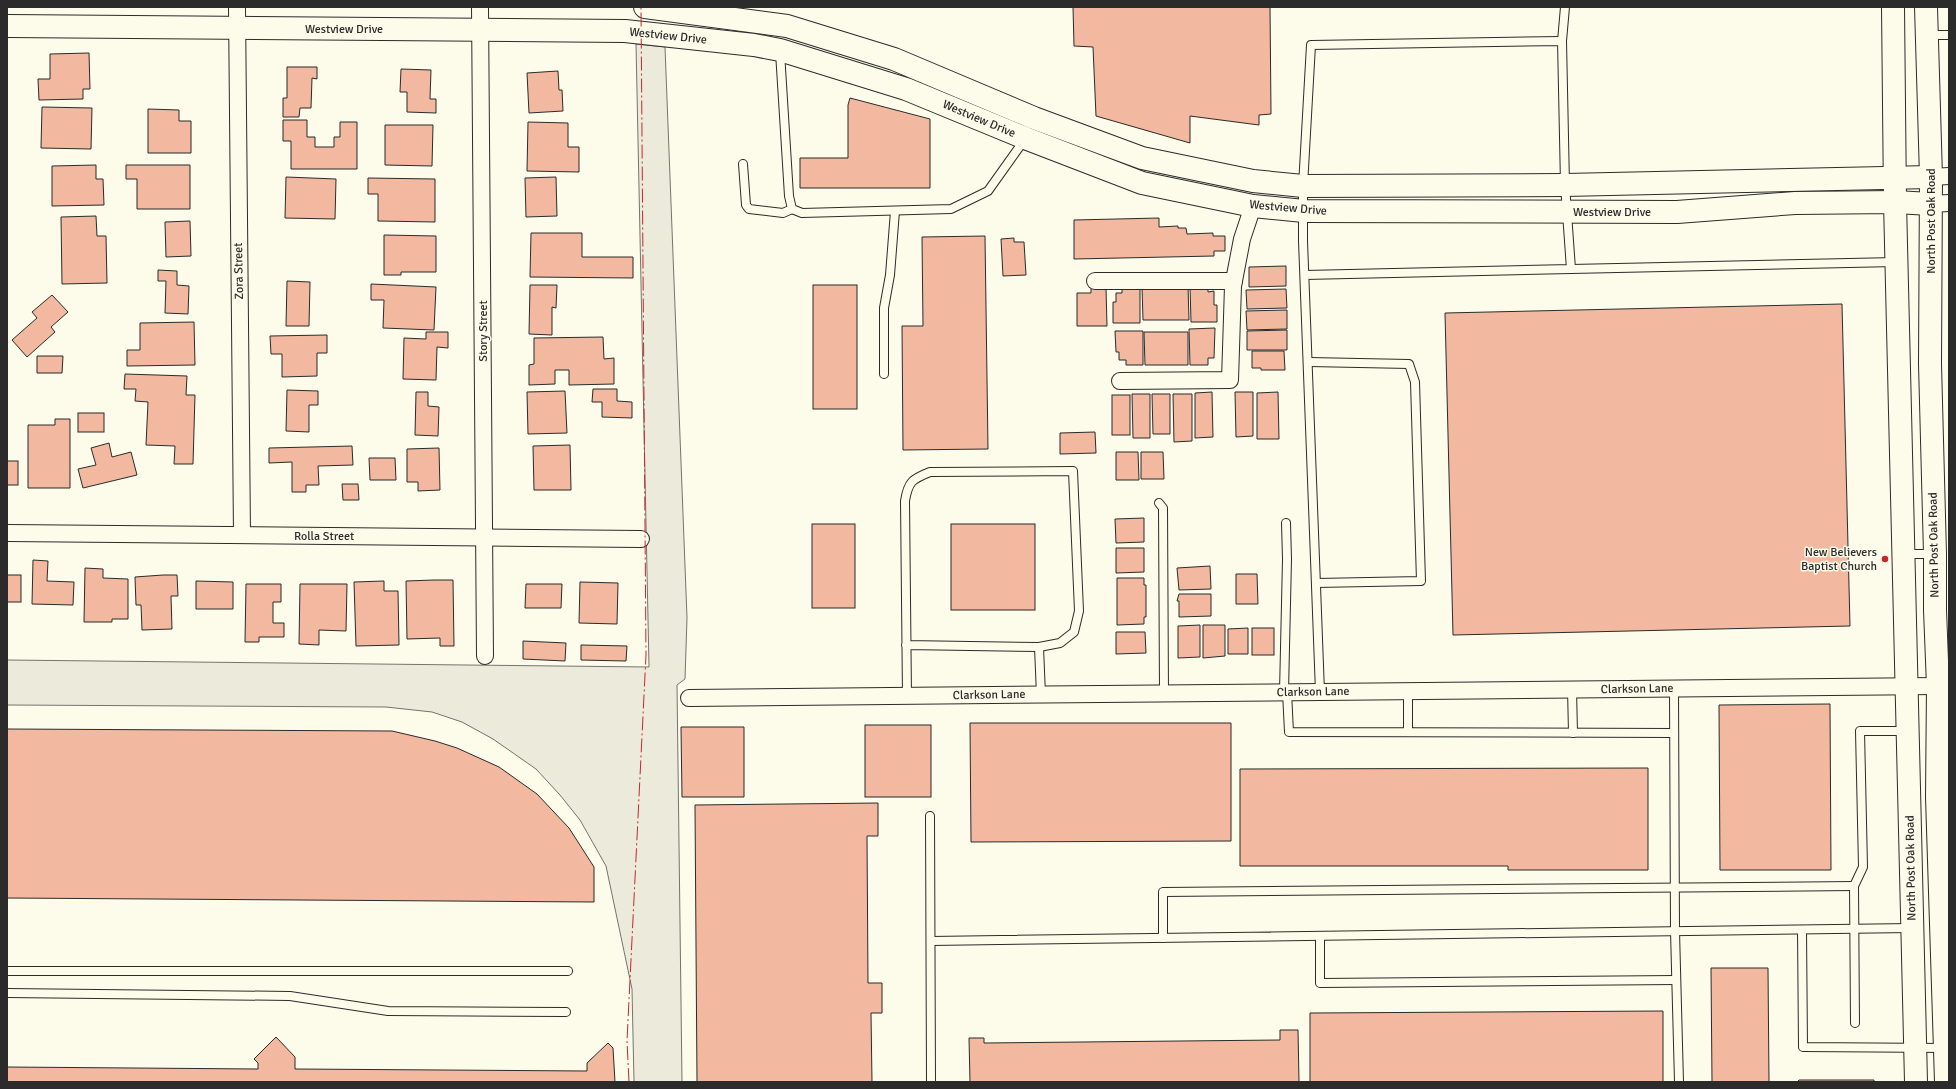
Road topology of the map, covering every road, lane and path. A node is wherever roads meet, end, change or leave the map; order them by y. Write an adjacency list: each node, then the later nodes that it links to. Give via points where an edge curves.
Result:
1 (237, 7): 8 (street, Zora Street)
2 (480, 7): 9 (street, Story Street)
3 (645, 7): 19 (main road, Westview Drive, via 787,26 894,59 1034,118 1142,158 1253,181)
4 (1565, 7): 12 (lane)
5 (1893, 7): 17 (main road, North Post Oak Road)
6 (1926, 7): 10 (main road, North Post Oak Road)
7 (7, 26): 8 (main road, Westview Drive)
8 (237, 28): 9 (main road, Westview Drive); 38 (street, Zora Street)
9 (481, 29): 13 (main road, Westview Drive, via 625,31); 39 (street, Story Street)
10 (1927, 34): 11 (lane); 16 (main road, North Post Oak Road)
11 (1949, 35)
12 (1562, 41): 18 (lane); 19 (lane, via 1311,45)
13 (780, 50): 14 (main road, Westview Drive, via 906,89); 23 (lane, via 789,196)
14 (1026, 138): 22 (main road, Westview Drive, via 1142,183); 24 (lane, via 988,191 951,209)
15 (743, 164): 23 (lane, via 746,205 749,209 783,213)
16 (1940, 176): 17 (main road, Westview Drive); 21 (main road, North Post Oak Road)
17 (1895, 178): 18 (main road, Westview Drive); 20 (main road, North Post Oak Road)
18 (1565, 185): 19 (main road, Westview Drive); 26 (lane)
19 (1303, 186): 25 (lane)
20 (1895, 202): 21 (main road, Westview Drive); 26 (main road, Westview Drive, via 1795,203 1677,212); 27 (main road, North Post Oak Road)
21 (1940, 204): 42 (main road, North Post Oak Road, via 1930,364)
22 (1253, 206): 25 (main road, Westview Drive); 31 (street, via 1242,238)
23 (792, 208): 24 (lane, via 802,213)
24 (895, 211): 33 (lane, via 890,275 884,308)
25 (1304, 211): 26 (main road, Westview Drive); 29 (lane)
26 (1566, 212): 28 (lane)
27 (1897, 262): 28 (lane); 41 (main road, North Post Oak Road)
28 (1571, 268): 29 (lane)
29 (1306, 275): 32 (lane)
30 (1095, 281): 31 (street)
31 (1234, 281): 34 (street, via 1230,380)
32 (1309, 362): 43 (lane); 43 (lane, via 1409,364 1415,382 1416,398 1421,581)
33 (884, 374)
34 (1120, 381)
35 (1159, 502): 54 (lane, via 1163,508)
36 (1286, 523): 52 (lane)
37 (7, 533): 38 (street, Rolla Street)
38 (242, 535): 39 (street, Rolla Street)
39 (485, 537): 40 (street, Rolla Street); 46 (street, Story Street)
40 (641, 539)
41 (1904, 554): 42 (lane); 48 (main road, North Post Oak Road)
42 (1935, 554): 47 (main road, North Post Oak Road)
43 (1316, 583): 53 (lane)
44 (906, 645): 45 (lane); 45 (lane, via 905,501 907,488 914,478 930,472 1073,471 1079,612 1074,632 1060,643); 56 (lane)
45 (1039, 648): 55 (lane)
46 (485, 656)
47 (1938, 686): 48 (street, Clarkson Lane); 78 (main road, North Post Oak Road, via 1941,980)
48 (1907, 687): 49 (street, Clarkson Lane); 58 (main road, North Post Oak Road)
49 (1674, 689): 50 (street, Clarkson Lane); 61 (lane)
50 (1572, 690): 51 (street, Clarkson Lane); 60 (lane)
51 (1408, 691): 53 (street, Clarkson Lane); 59 (lane)
52 (1285, 692): 53 (street, Clarkson Lane); 54 (street, Clarkson Lane); 59 (lane, via 1289,732)
53 (1320, 692)
54 (1164, 693): 55 (street, Clarkson Lane)
55 (1041, 695): 56 (street, Clarkson Lane)
56 (907, 696): 57 (street, Clarkson Lane)
57 (689, 698)
58 (1908, 731): 63 (lane, via 1860,732 1863,867); 65 (main road, North Post Oak Road)
59 (1408, 732): 60 (lane)
60 (1573, 733): 61 (lane)
61 (1674, 733): 64 (lane)
62 (930, 816): 71 (lane)
63 (1854, 886): 64 (lane); 66 (lane)
64 (1675, 889): 68 (lane); 70 (lane, via 1163,892)
65 (1912, 928): 66 (lane); 79 (main road, North Post Oak Road)
66 (1854, 929): 67 (lane); 77 (lane)
67 (1802, 930): 68 (lane); 79 (lane, via 1803,1047)
68 (1675, 931): 69 (lane); 74 (lane)
69 (1320, 936): 70 (lane); 74 (lane, via 1320,984)
70 (1163, 938): 71 (lane)
71 (931, 941): 80 (lane)
72 (7, 971): 73 (lane)
73 (568, 972)
74 (1676, 980): 81 (lane)
75 (7, 993): 76 (lane, via 290,996 388,1011)
76 (566, 1012)
77 (1855, 1023)
78 (1947, 1039): 79 (lane); 83 (main road, North Post Oak Road)
79 (1916, 1048): 82 (main road, North Post Oak Road)
80 (932, 1082)
81 (1679, 1082)
82 (1916, 1082)
83 (1946, 1082)

